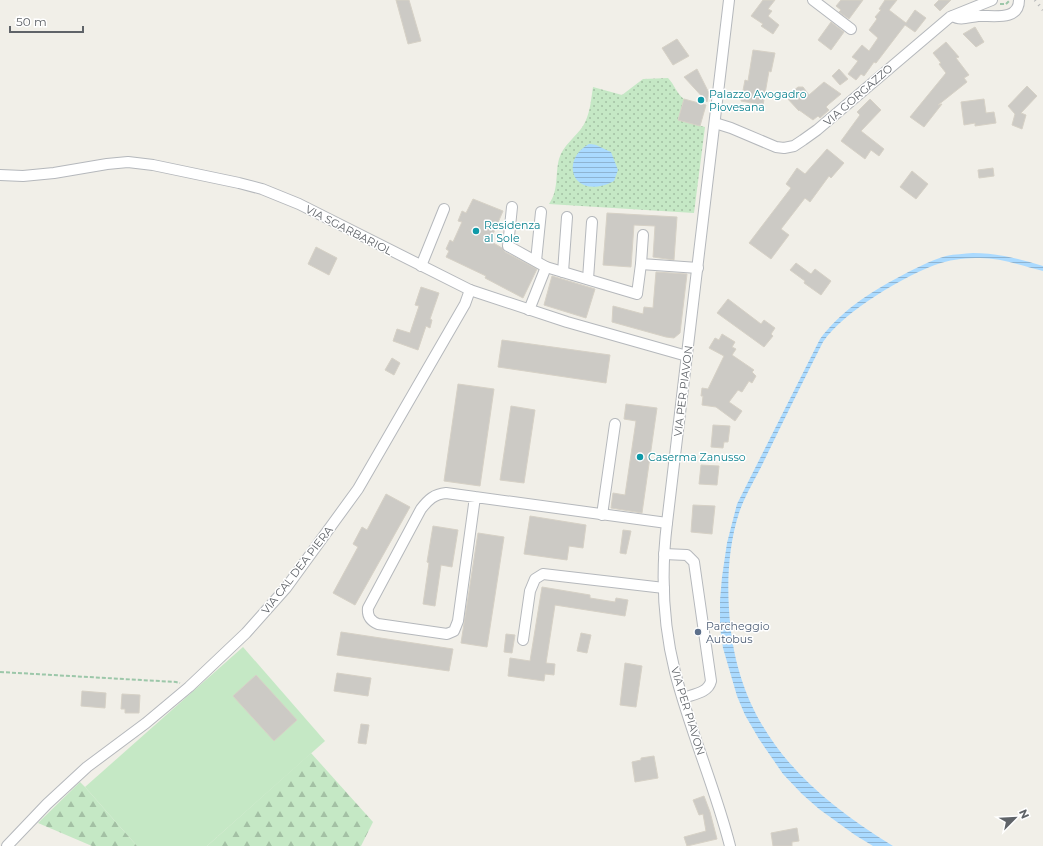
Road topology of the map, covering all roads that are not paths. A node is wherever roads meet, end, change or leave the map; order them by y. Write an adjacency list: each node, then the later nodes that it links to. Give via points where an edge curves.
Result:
1 (729, 0): 7 (street, VIA PER PIAVON)
2 (813, 0): 6 (street)
3 (992, 0): 5 (street, VIA GORGAZZO)
4 (1019, 0): 5 (street, via 1018,7 1007,15 959,19)
5 (952, 16): 7 (street, VIA GORGAZZO, via 817,130 794,146 776,147)
6 (851, 29)
7 (715, 123): 19 (street, VIA PER PIAVON)
8 (0, 175): 17 (street, VIA SGARBARIOL, via 54,173 128,162 240,183 299,204)
9 (512, 207): 15 (street, via 508,246)
10 (444, 209): 17 (street)
11 (541, 212): 15 (street)
12 (567, 216): 20 (street)
13 (592, 222): 21 (street)
14 (643, 234): 16 (street)
15 (536, 261): 18 (street)
16 (642, 264): 19 (street); 21 (street, via 637,294)
17 (421, 266): 22 (street, VIA SGARBARIOL)
18 (546, 266): 20 (street); 23 (street)
19 (698, 268): 24 (street, VIA PER PIAVON)
20 (563, 272): 21 (street)
21 (588, 279)
22 (470, 290): 23 (street, VIA SGARBARIOL); 33 (street, VIA CAL DEA PIERA, via 465,304 358,489 286,588 246,633 189,687 87,767)
23 (529, 310): 24 (street, VIA SGARBARIOL)
24 (687, 356): 28 (street, VIA PER PIAVON)
25 (615, 424): 27 (street)
26 (475, 497): 26 (street, via 442,493 426,501 368,608 372,621 447,634 454,631 458,621); 27 (street)
27 (602, 515): 28 (street)
28 (667, 524): 29 (street, VIA PER PIAVON)
29 (664, 554): 30 (street, VIA PER PIAVON); 32 (street, via 687,556 694,562 711,681 705,691)
30 (664, 588): 31 (street, via 542,574 535,579 530,591); 32 (street, VIA PER PIAVON, via 671,652)
31 (523, 640)
32 (683, 698): 34 (street, VIA PER PIAVON, via 718,800)
33 (7, 846)
34 (730, 846)

